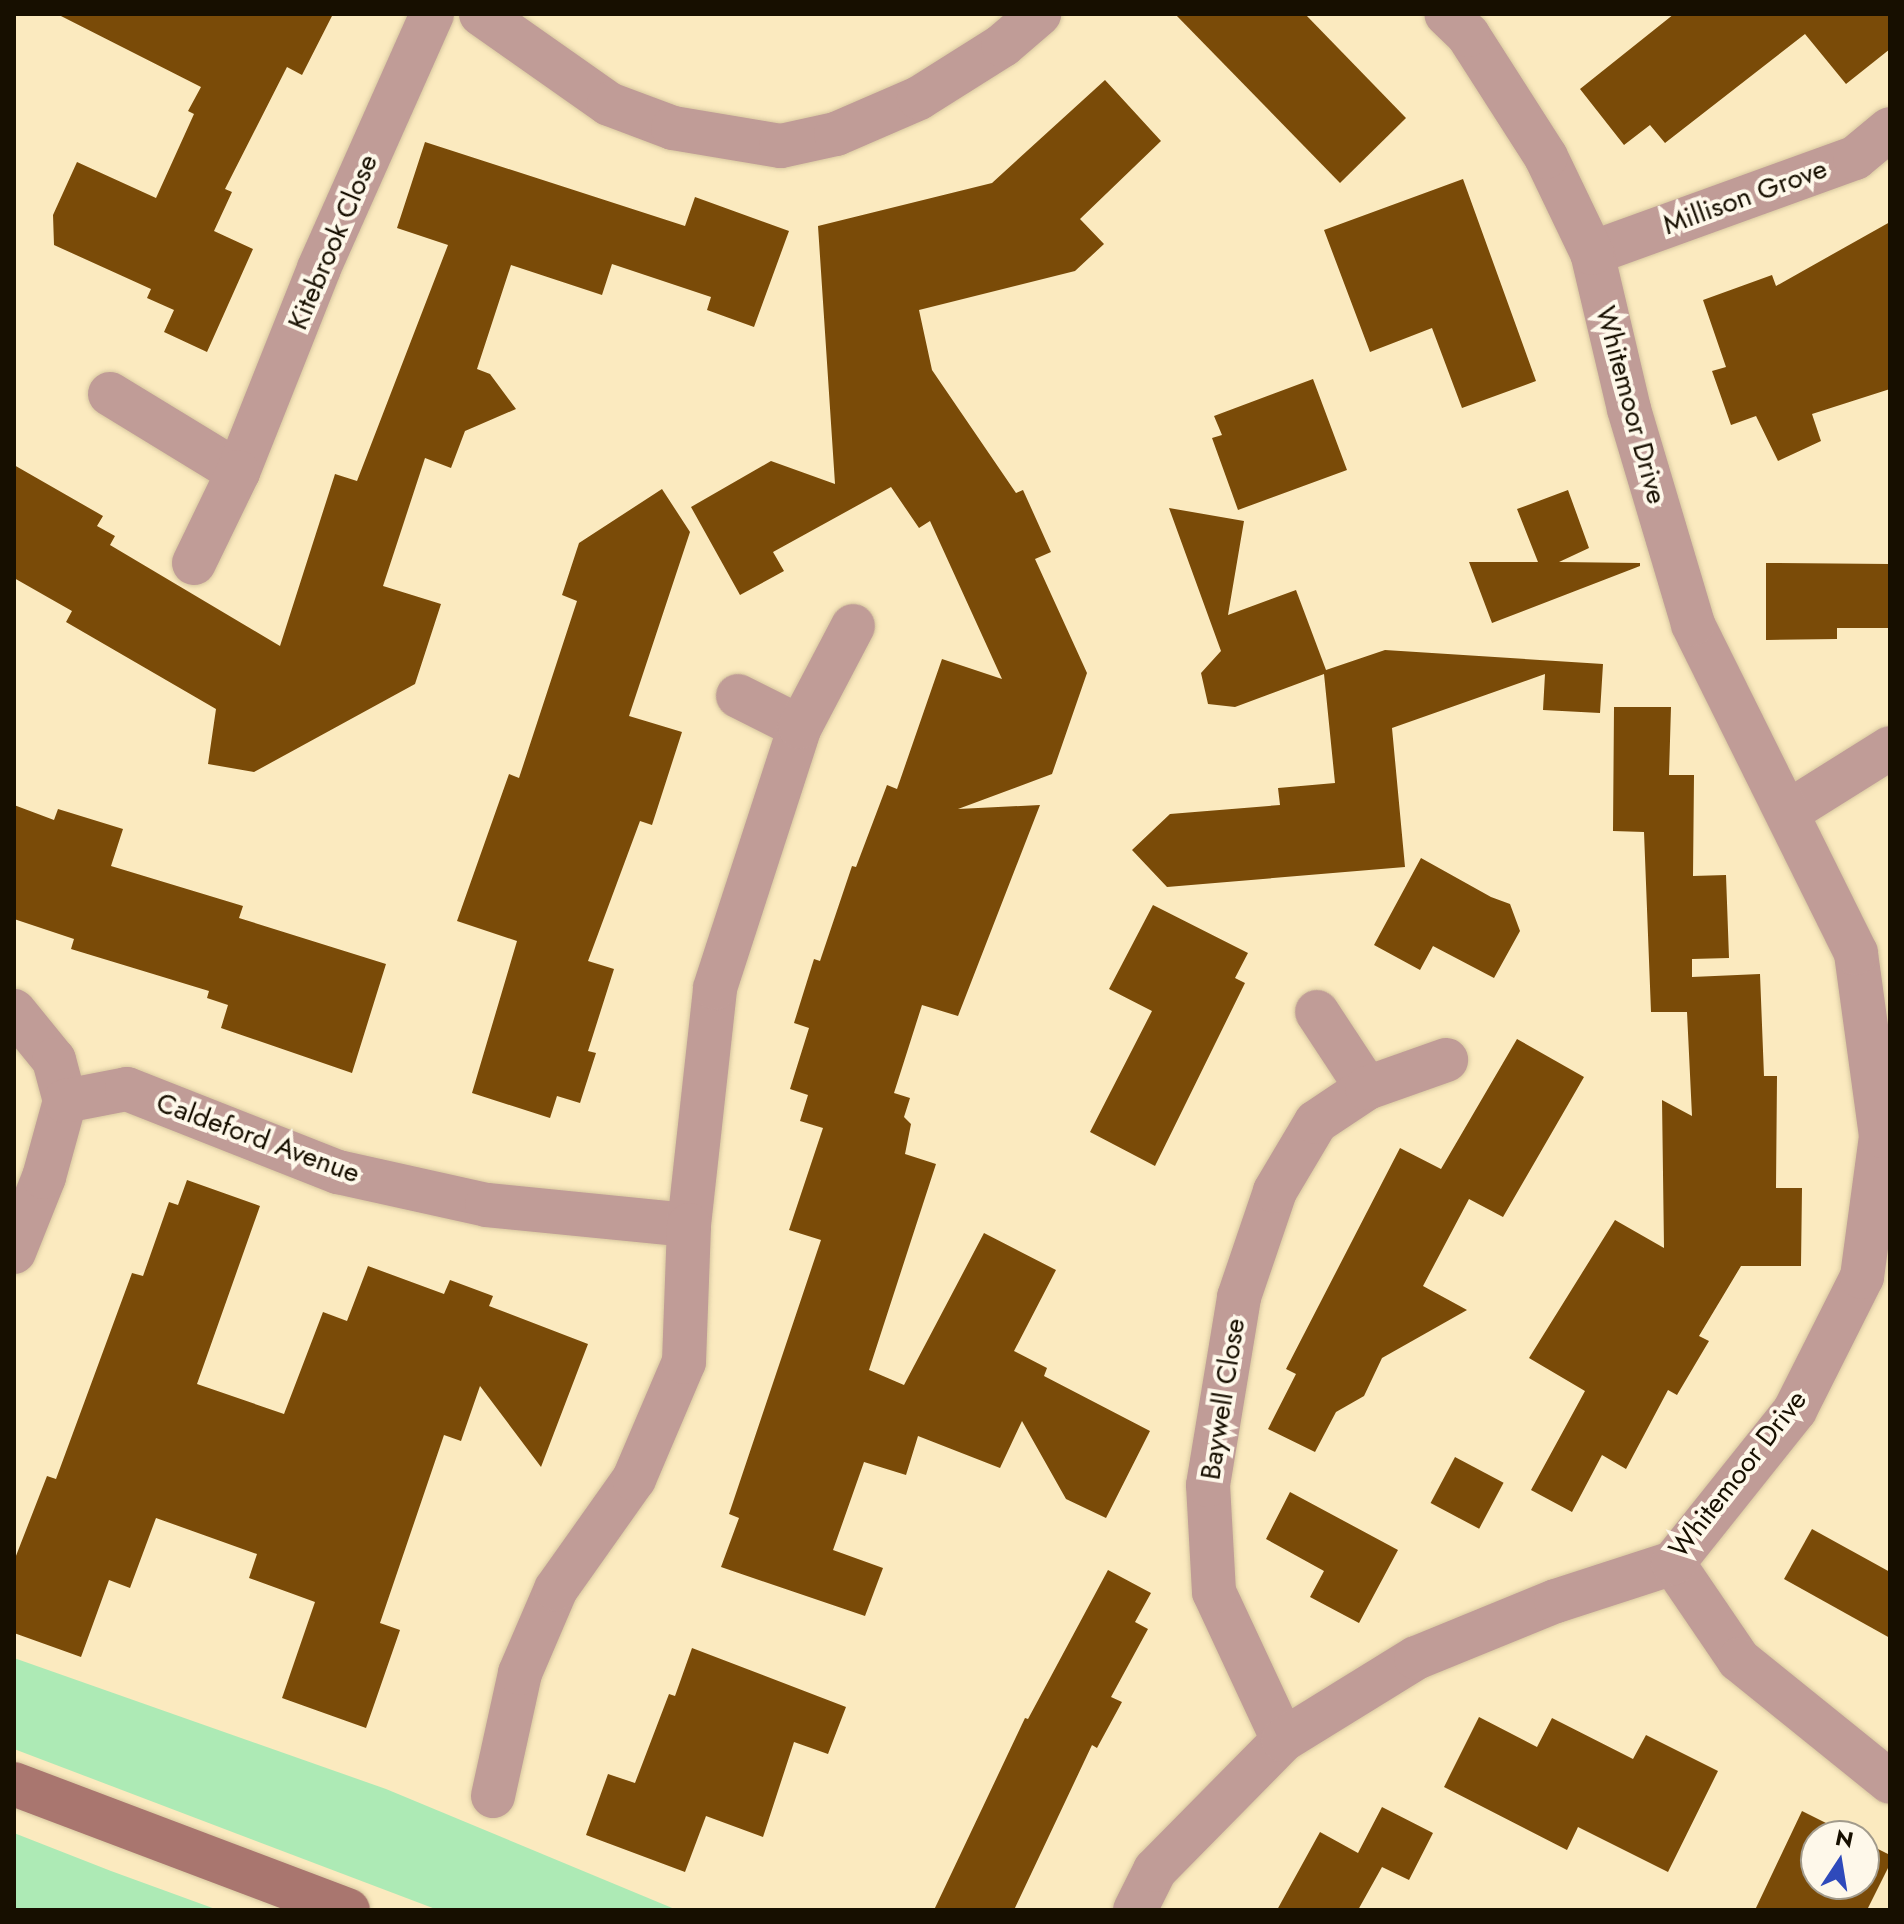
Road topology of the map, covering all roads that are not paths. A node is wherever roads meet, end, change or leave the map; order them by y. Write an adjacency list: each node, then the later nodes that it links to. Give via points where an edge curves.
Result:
1 (432, 14): 8 (street, Kitebrook Close, via 319,268)
2 (481, 14): 3 (street, via 609,104 673,128 781,146 836,134 919,98 1003,45)
3 (1039, 14)
4 (1446, 14): 6 (street, Whitemoor Drive, via 1468,35 1546,157)
5 (1890, 129): 6 (street, Millison Grove, via 1855,158)
6 (1592, 253): 14 (street, Whitemoor Drive, via 1629,409 1693,624)
7 (110, 394): 8 (street)
8 (238, 472): 9 (street, Kitebrook Close)
9 (194, 563)
10 (853, 626): 12 (street)
11 (738, 696): 12 (street)
12 (800, 727): 21 (street, via 715,988)
13 (1890, 748): 14 (street)
14 (1788, 812): 20 (street, Whitemoor Drive, via 1856,953)
15 (14, 1011): 19 (street, via 54,1060)
16 (1317, 1012): 18 (street)
17 (1446, 1060): 18 (street, Baywell Close)
18 (1367, 1088): 24 (street, Baywell Close, via 1316,1122 1275,1191 1239,1297 1208,1485 1214,1592)
19 (65, 1101): 21 (street, Caldeford Avenue, via 127,1089 338,1172 487,1205); 22 (street, via 44,1177)
20 (1885, 1136): 23 (street, Whitemoor Drive, via 1862,1277 1795,1410)
21 (689, 1225): 27 (street, via 684,1362 634,1479 556,1589 520,1673)
22 (14, 1252)
23 (1673, 1563): 24 (street, Whitemoor Drive, via 1556,1601 1416,1658); 25 (street, via 1739,1660)
24 (1283, 1740): 29 (street, Whitemoor Drive, via 1155,1870)
25 (1890, 1782)
26 (14, 1784): 28 (street)
27 (493, 1796)
28 (348, 1910)
29 (1135, 1910)

